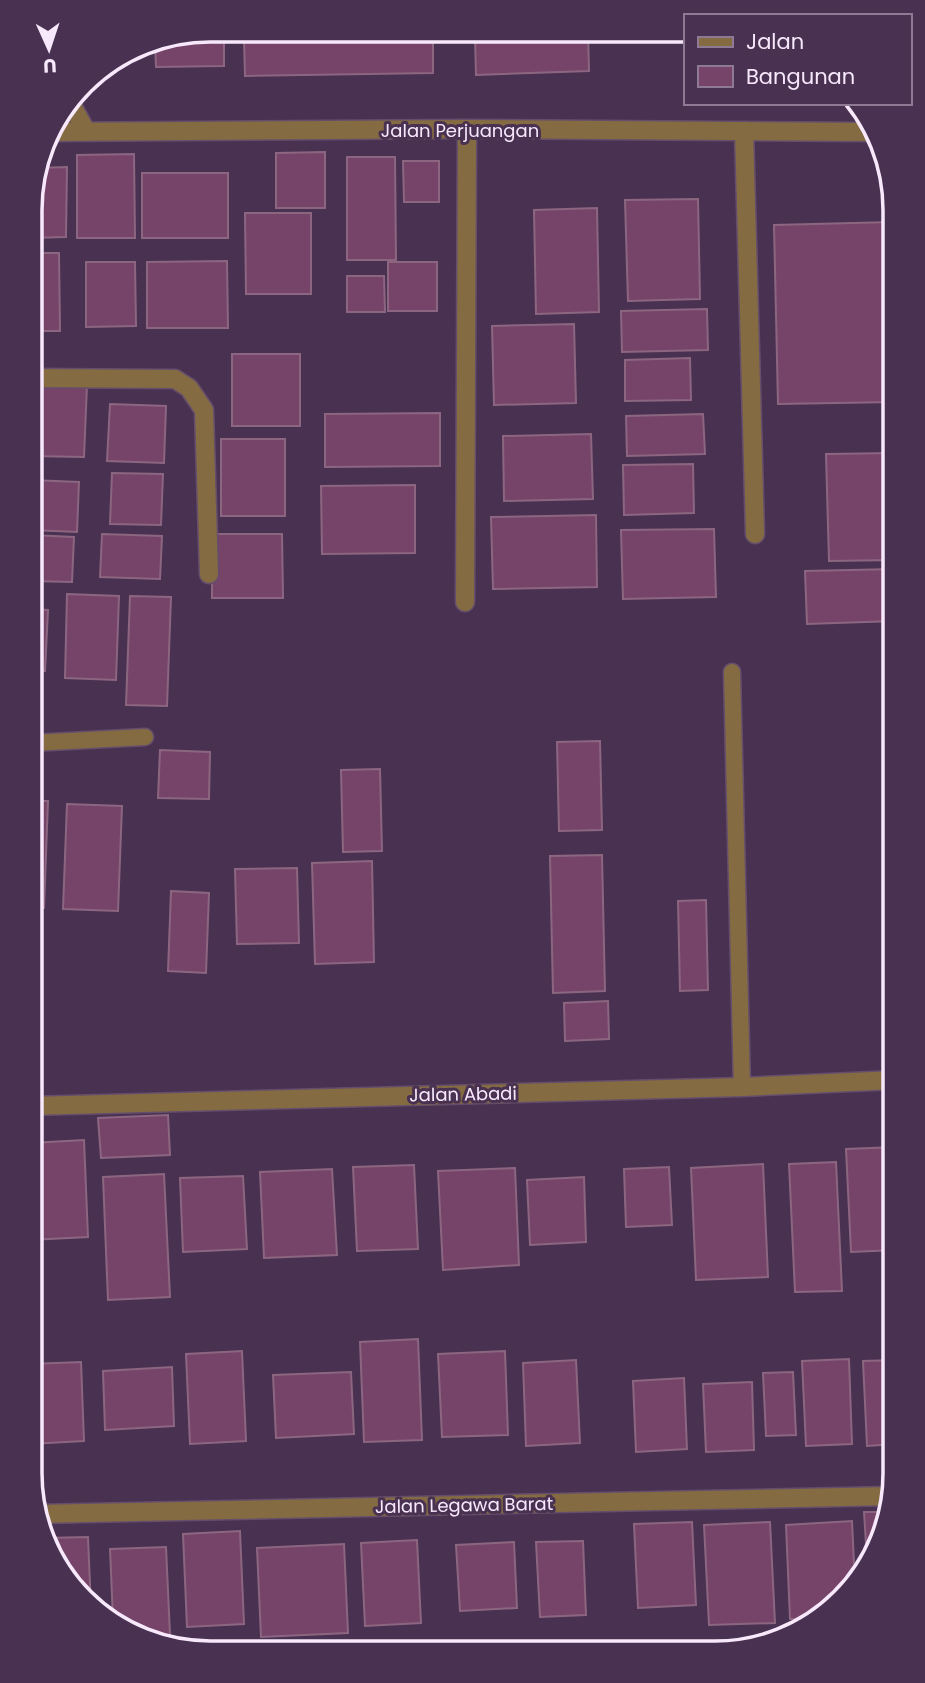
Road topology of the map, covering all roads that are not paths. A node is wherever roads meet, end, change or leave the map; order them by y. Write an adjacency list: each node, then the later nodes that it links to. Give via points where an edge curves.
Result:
1 (75, 111): 3 (street)
2 (467, 129): 3 (street, Jalan Perjuangan); 4 (street, Jalan Perjuangan); 10 (street)
3 (86, 131): 5 (street, Jalan Perjuangan)
4 (744, 131): 6 (street, Jalan Perjuangan); 8 (street)
5 (62, 132)
6 (864, 132)
7 (42, 378): 9 (street, via 175,379 188,388 204,410)
8 (755, 534)
9 (209, 574)
10 (465, 602)
11 (732, 672): 15 (lane)
12 (145, 737): 13 (lane)
13 (42, 742)
14 (883, 1081): 15 (street, Jalan Abadi)
15 (743, 1087): 16 (street, Jalan Abadi)
16 (42, 1106)
17 (881, 1496): 18 (street, Jalan Legawa Barat)
18 (47, 1514)

